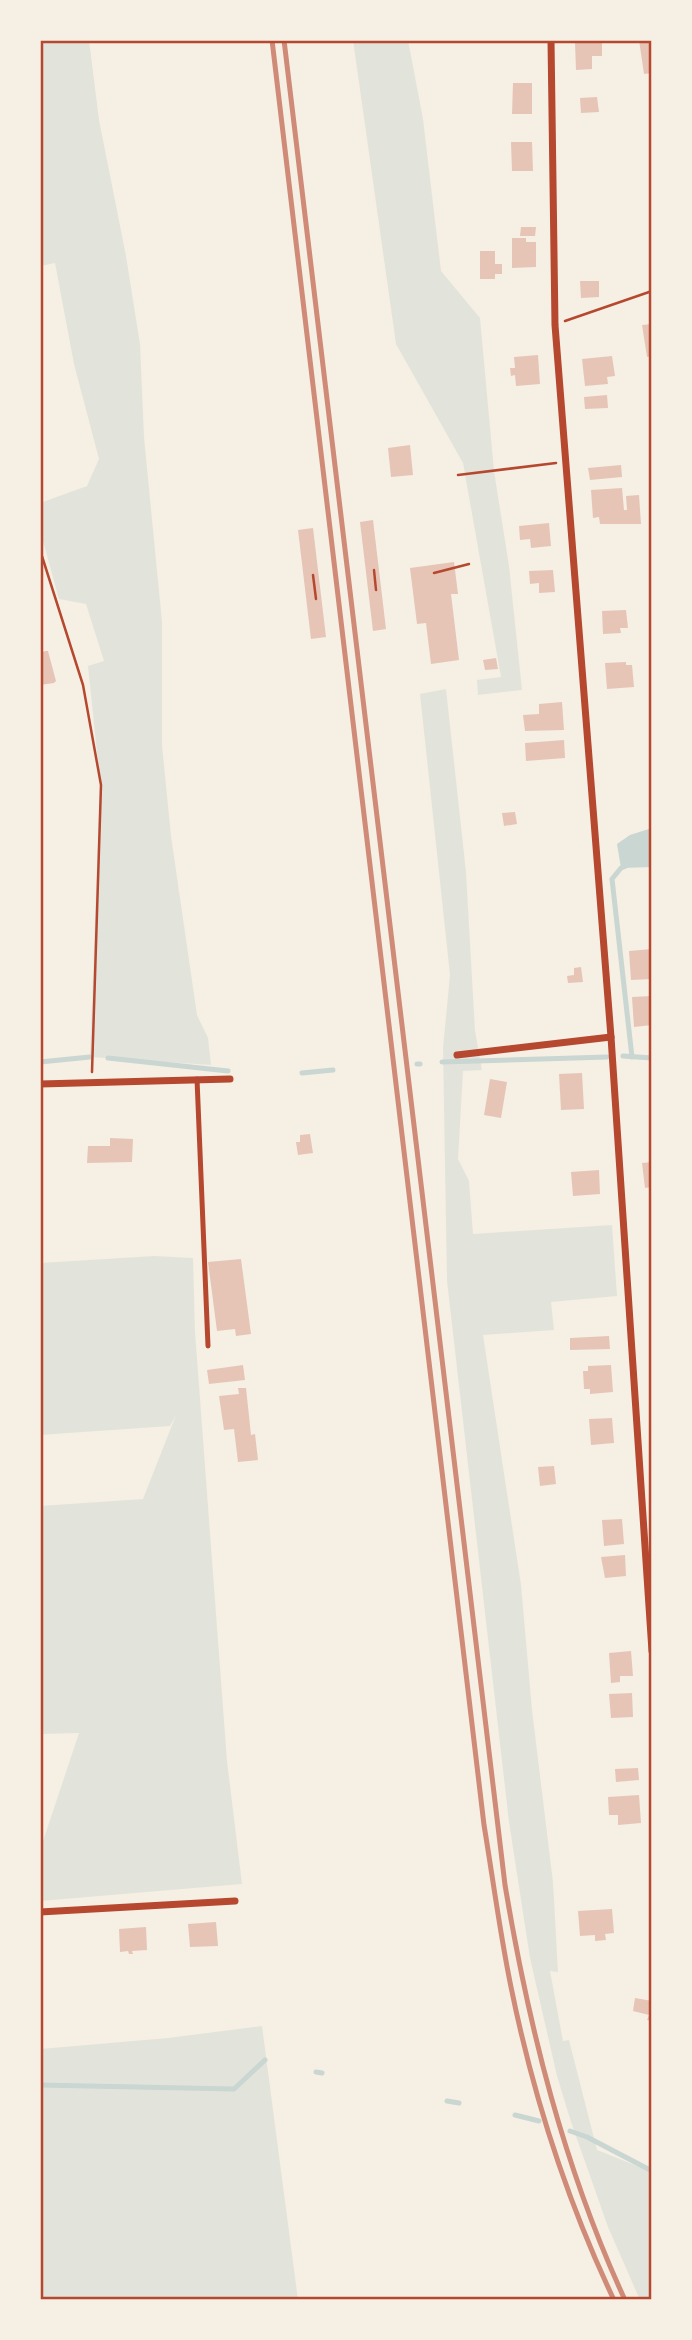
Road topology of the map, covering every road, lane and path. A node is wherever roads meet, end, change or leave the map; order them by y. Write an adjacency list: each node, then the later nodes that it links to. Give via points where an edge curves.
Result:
1 (551, 40): 3 (street)
2 (652, 291): 3 (path)
3 (555, 325): 4 (street)
4 (566, 462): 5 (path); 13 (street)
5 (458, 475)
6 (40, 550): 17 (path, via 83,685 101,785)
7 (469, 564): 9 (path)
8 (374, 570): 11 (path)
9 (434, 573)
10 (313, 575): 12 (path)
11 (376, 590)
12 (316, 598)
13 (611, 1037): 14 (street); 20 (street)
14 (457, 1055)
15 (197, 1079): 16 (street); 17 (street); 19 (lane)
16 (230, 1079)
17 (91, 1082): 18 (street)
18 (40, 1084)
19 (208, 1346)
20 (652, 1651)
21 (235, 1901): 22 (street)
22 (40, 1912)

